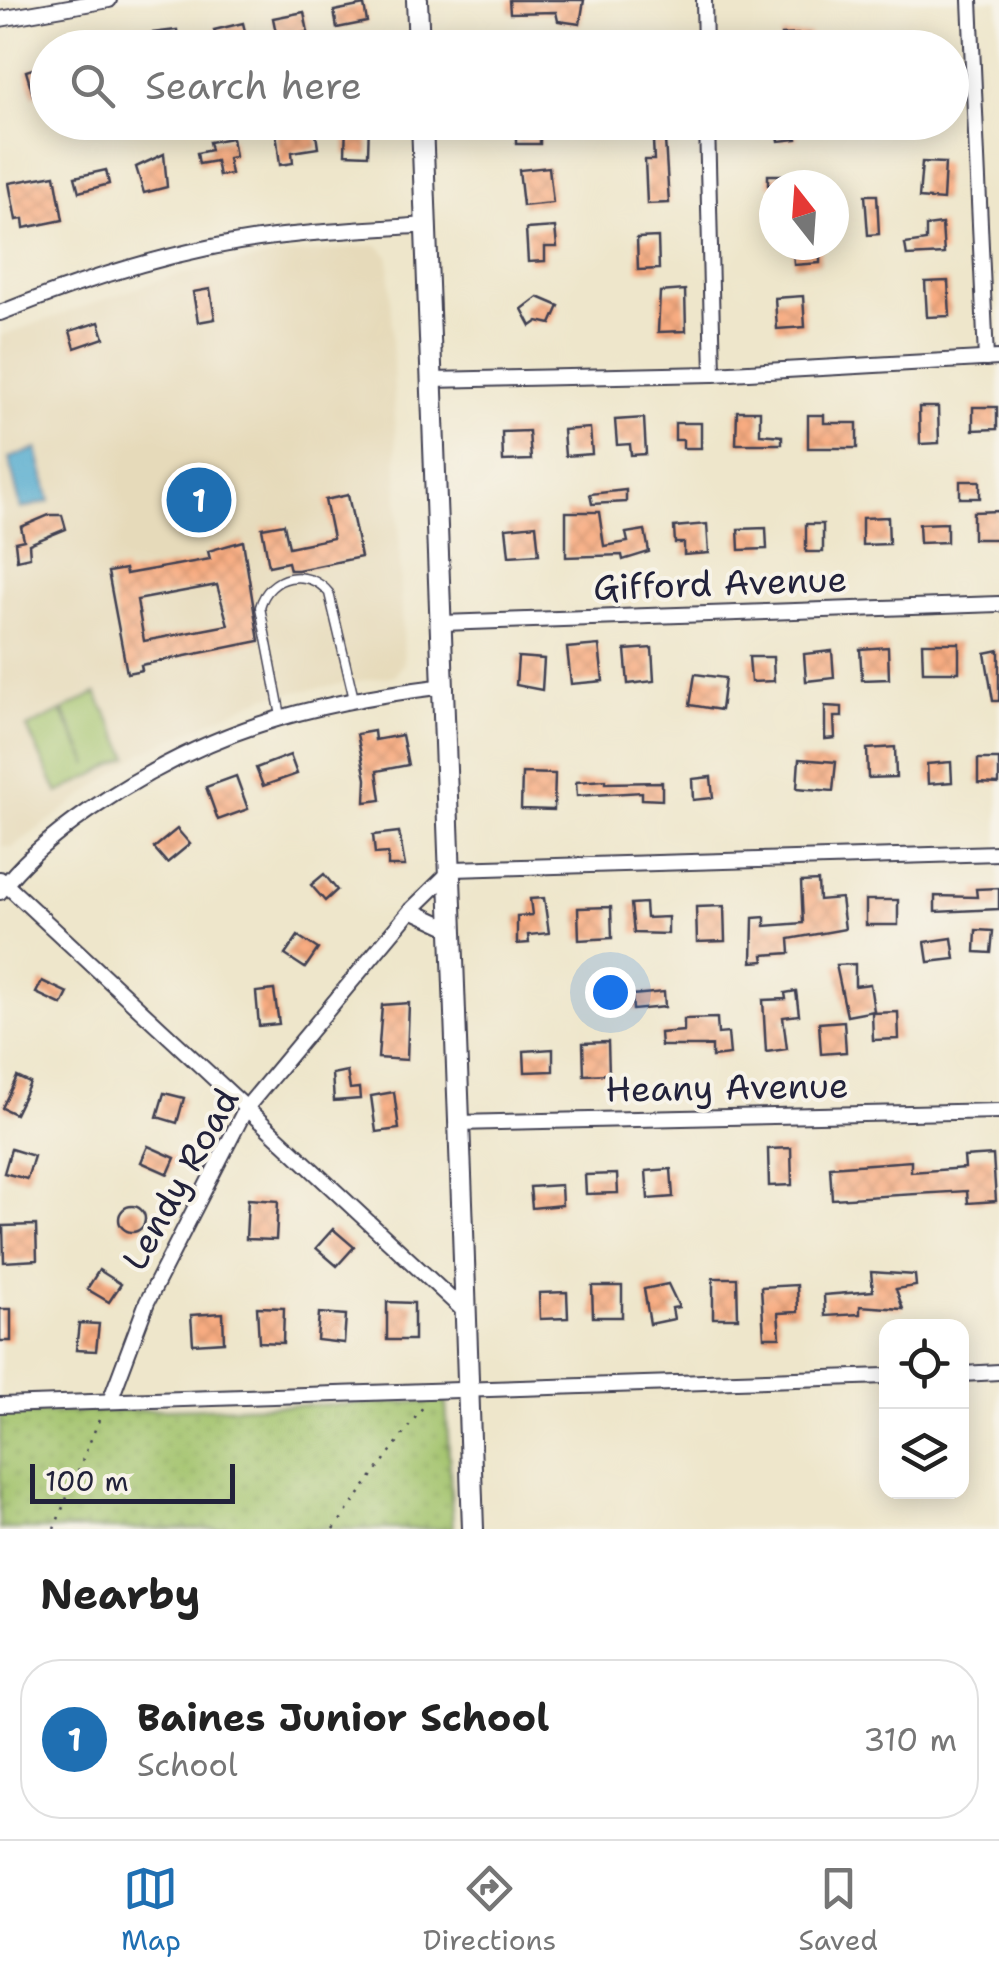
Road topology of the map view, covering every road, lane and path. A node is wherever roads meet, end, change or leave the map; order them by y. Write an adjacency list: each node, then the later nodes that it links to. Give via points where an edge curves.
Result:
1 (109, 0): 5 (street)
2 (417, 0): 6 (street)
3 (704, 0): 7 (street)
4 (970, 0): 12 (street)
5 (0, 19)
6 (418, 30)
7 (705, 30)
8 (423, 140): 10 (street)
9 (708, 140): 13 (street)
10 (427, 225): 11 (street, via 216,247 154,260); 14 (street)
11 (1, 311)
12 (992, 358): 13 (street)
13 (714, 374): 14 (street)
14 (432, 380): 16 (street)
15 (999, 604): 16 (street, Gifford Avenue)
16 (442, 623): 17 (street)
17 (445, 686): 18 (street); 21 (street)
18 (354, 699): 19 (street); 19 (lane, via 329,592 318,580 300,576 280,581 260,607)
19 (281, 716): 22 (street, via 232,731 120,790)
20 (999, 853): 21 (street)
21 (453, 868): 23 (street, Lendy Road); 24 (street)
22 (2, 885): 25 (street)
23 (412, 910): 24 (street); 25 (street, Lendy Road)
24 (454, 930): 27 (street)
25 (246, 1108): 28 (street); 34 (street, Lendy Road, via 146,1302)
26 (999, 1111): 27 (street, Heany Avenue)
27 (457, 1123): 28 (street)
28 (465, 1312): 33 (street)
29 (999, 1372): 30 (street)
30 (969, 1374)
31 (879, 1376): 33 (street)
32 (436, 1390): 33 (street); 34 (street); 37 (path)
33 (468, 1390): 38 (street)
34 (110, 1401): 35 (street); 36 (path)
35 (0, 1405)
36 (54, 1529)
37 (334, 1529)
38 (473, 1529)

